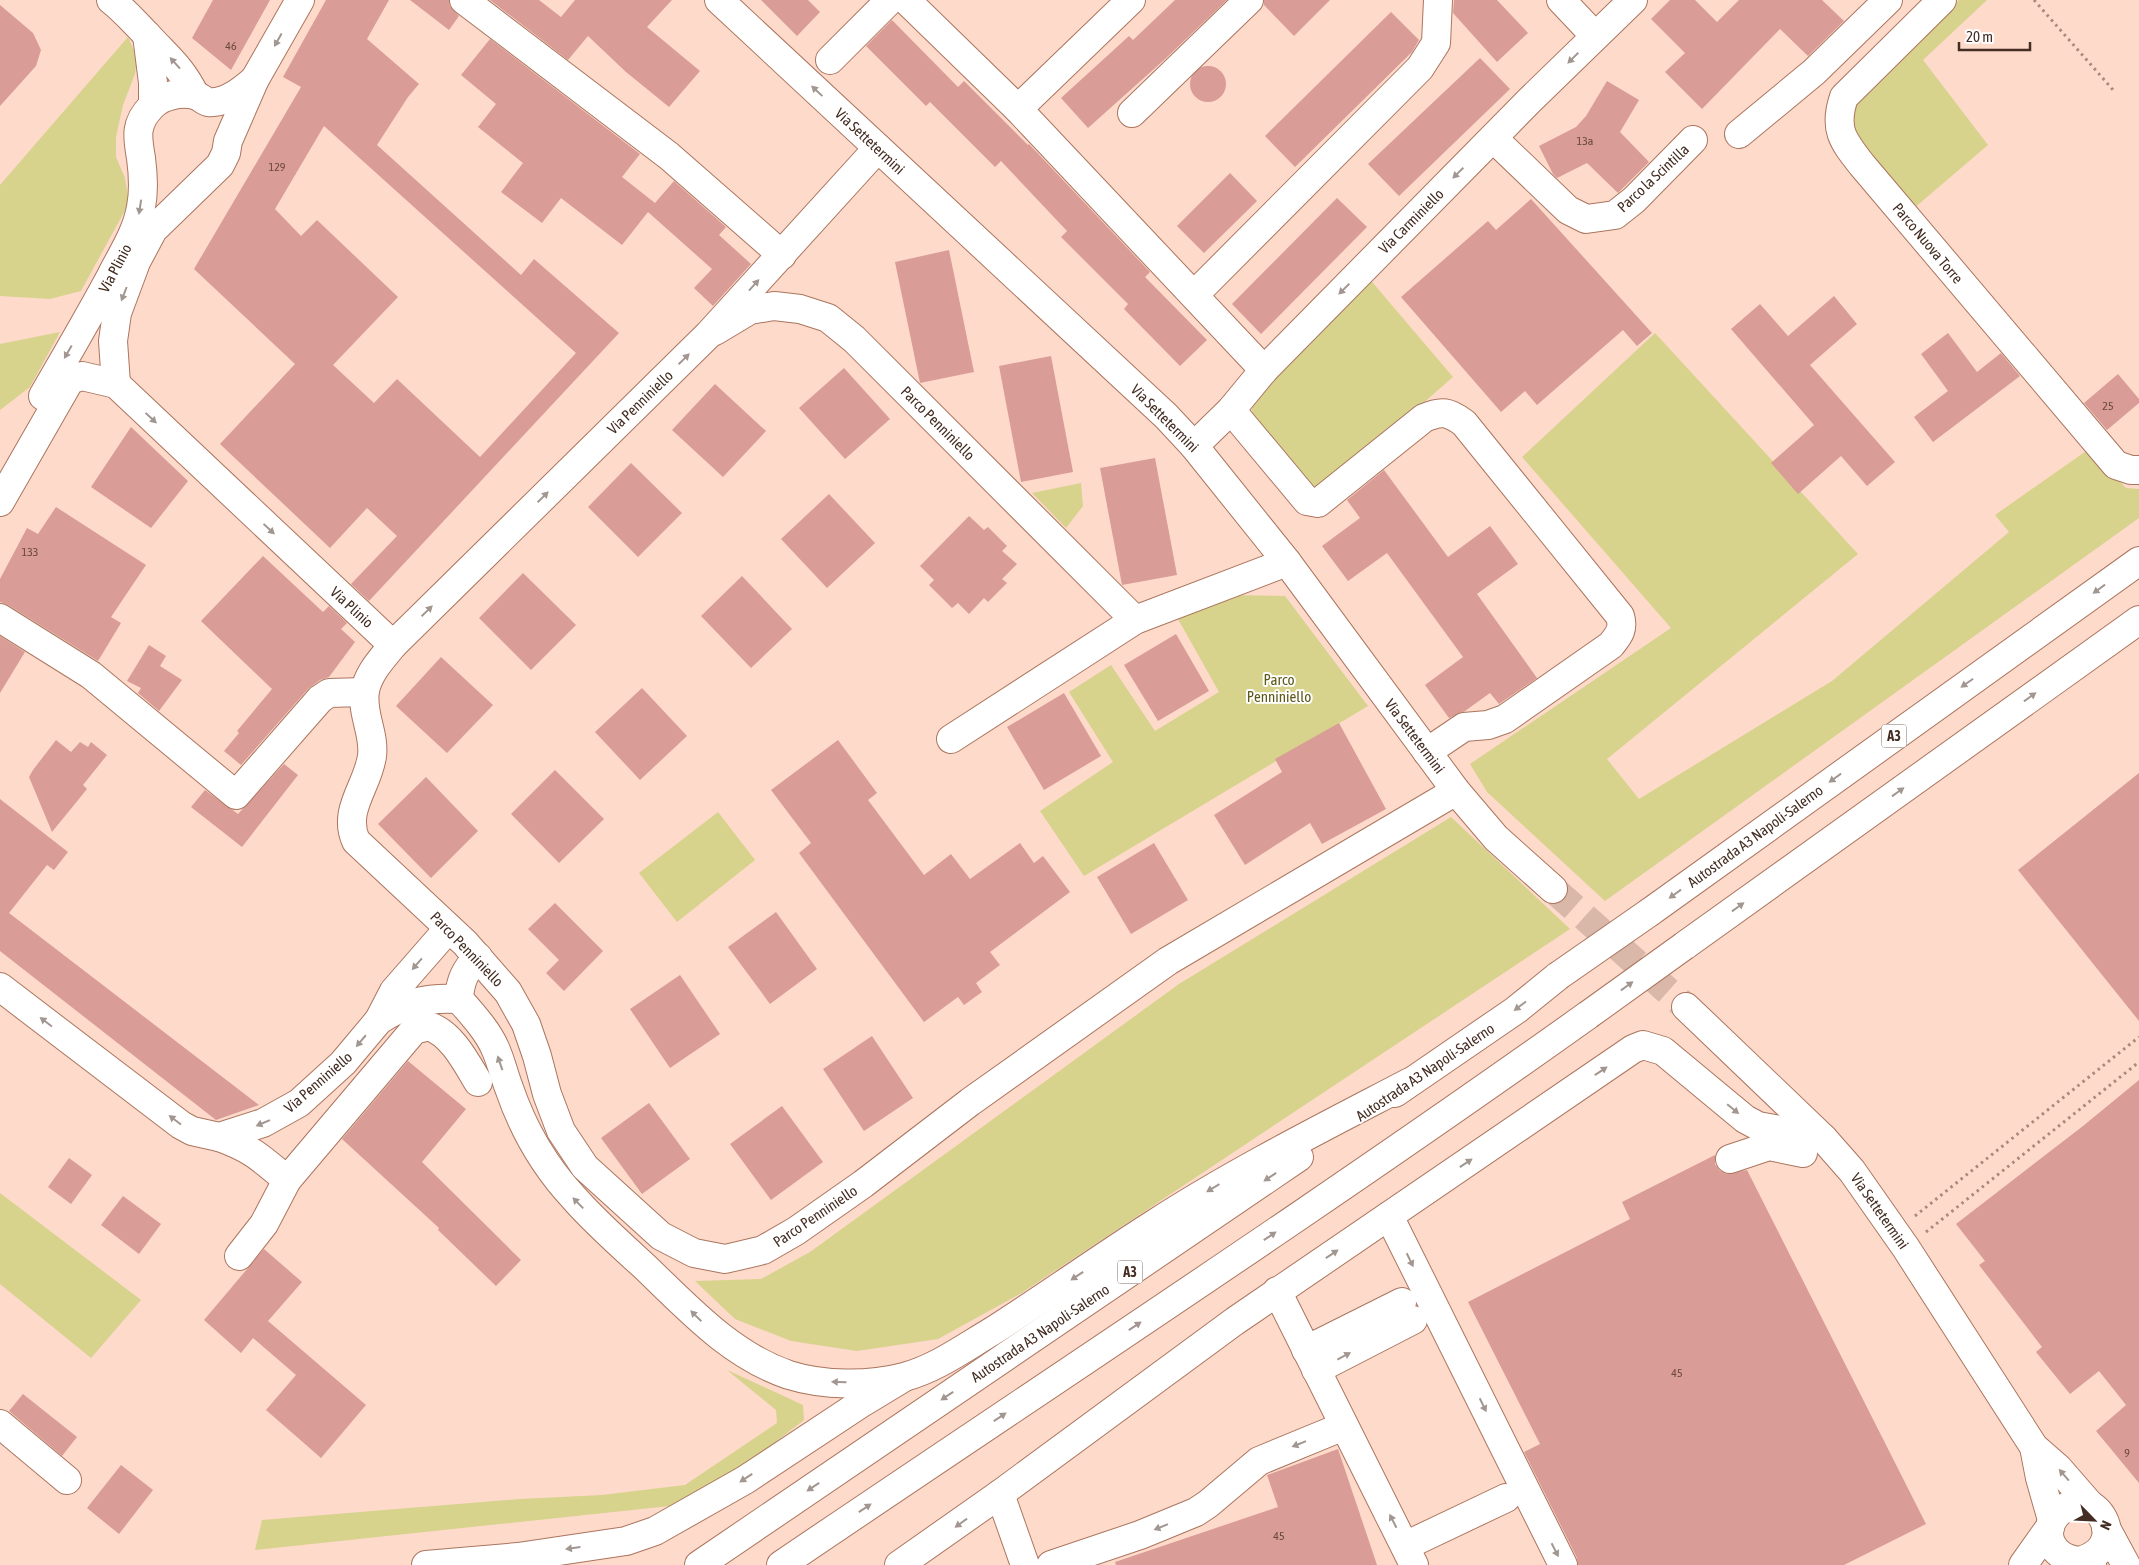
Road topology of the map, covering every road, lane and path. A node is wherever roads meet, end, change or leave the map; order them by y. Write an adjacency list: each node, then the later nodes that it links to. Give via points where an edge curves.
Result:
1 (111, 0): 15 (main road, via 128,13)
2 (300, 0): 18 (main road, one-way to 18)
3 (464, 0): 28 (main road, via 669,156)
4 (719, 0): 27 (main road, Via Settetermini, one-way to 4)
5 (890, 0): 17 (main road)
6 (906, 0): 22 (main road)
7 (1131, 0): 22 (main road)
8 (1249, 0): 23 (main road)
9 (1438, 0): 29 (main road, via 1436,43 1420,68)
10 (1561, 0): 16 (main road)
11 (1633, 0): 16 (main road, Via Carminiello)
12 (1888, 0): 24 (main road, via 1814,72)
13 (1942, 0): 35 (main road, Parco Nuova Torre, via 1844,97 1838,113 1843,140 2116,465)
14 (2034, 0): 19 (path)
15 (147, 35): 20 (main road, one-way to 15); 21 (main road)
16 (1595, 36): 25 (main road, Via Carminiello, one-way to 25)
17 (830, 60)
18 (255, 79): 20 (main road, via 243,90 226,98); 32 (main road, Via Plinio, one-way to 32, via 220,165 153,230 136,262 117,313 113,341)
19 (2114, 91)
20 (202, 98): 21 (main road, via 181,94)
21 (154, 104): 36 (main road, Via Plinio, one-way to 36, via 138,129 142,206 137,223)
22 (1018, 108): 29 (main road)
23 (1132, 114)
24 (1739, 134)
25 (1494, 138): 26 (main road, Parco la Scintilla, via 1568,210 1586,219 1615,215); 31 (main road, Via Carminiello, one-way to 31)
26 (1693, 140)
27 (878, 148): 28 (main road, Via Penniniello); 34 (main road, Via Settetermini, via 1166,416)
28 (782, 255): 30 (main road, Via Penniniello, one-way to 28)
29 (1194, 295): 31 (main road)
30 (709, 334): 41 (main road, Parco Penniniello, via 750,310 774,306 800,308 828,318 854,339); 43 (main road, Via Penniniello, one-way to 30)
31 (1264, 370): 33 (main road, Via Carminiello)
32 (116, 384): 37 (main road, via 82,376 70,380); 43 (main road, Via Plinio, one-way to 43)
33 (1231, 410): 34 (main road, Via Carminiello); 46 (main road, via 1307,501 1318,504 1424,418 1437,412 1452,414 1464,423 1620,616 1620,634 1611,646 1505,719 1488,725 1464,727)
34 (1194, 446): 39 (main road, Via Settetermini)
35 (2139, 470)
36 (0, 472)
37 (0, 502)
38 (2139, 561): 59 (main road, Autostrada A3 Napoli-Salerno / A3, one-way to 59, bridge, via 1558,976 1516,1010)
39 (1287, 562): 41 (main road); 46 (main road, Via Settetermini)
40 (0, 618): 44 (main road, via 91,675 236,795 320,699 329,693)
41 (1135, 620): 45 (main road)
42 (2139, 620): 87 (main road, one-way to 42, bridge, via 1435,1124)
43 (392, 645): 44 (main road, Parco Penniniello, via 368,677)
44 (364, 692): 49 (main road, Parco Penniniello, via 372,754 355,802 352,831 362,848)
45 (951, 739)
46 (1427, 752): 47 (main road, Via Settetermini)
47 (1456, 791): 48 (main road, Via Settetermini, via 1496,838); 50 (main road, Parco Penniniello, via 1168,961 796,1231 763,1250 725,1259 694,1253 661,1236 585,1167 562,1131 526,1024 508,992)
48 (1553, 889)
49 (449, 928): 50 (main road, Parco Penniniello); 54 (main road, Via Penniniello, one-way to 54, via 394,991)
50 (478, 957): 52 (main road, via 463,976)
51 (0, 987): 60 (main road, one-way to 51, via 181,1125)
52 (458, 999): 54 (main road, via 418,1001); 72 (main road, one-way to 52, via 822,1382 791,1375 765,1365 707,1327 558,1180 539,1152 516,1107 495,1047)
53 (1686, 1007): 61 (main road, Via Settetermini)
54 (379, 1020): 56 (main road, Via Penniniello, one-way to 56)
55 (2139, 1037): 67 (path, via 1936,1200)
56 (343, 1062): 60 (main road, Via Penniniello, one-way to 60, via 284,1113); 62 (main road, via 314,1119 311,1132)
57 (2139, 1062): 67 (path)
58 (478, 1082): 62 (main road, via 448,1040 429,1026 421,1027 414,1030)
59 (1410, 1082): 72 (main road, one-way to 72, via 1270,1154 1156,1223 972,1344); 86 (main road, Autostrada A3 Napoli-Salerno / A3, one-way to 86)
60 (219, 1138): 65 (main road, via 256,1153)
61 (1823, 1138): 64 (main road, Via Settetermini); 66 (main road, one-way to 61, via 1643,1045 1663,1051 1745,1119 1758,1126)
62 (316, 1146): 65 (main road)
63 (1730, 1159): 64 (main road, via 1769,1146)
64 (1843, 1161): 67 (main road, Via Settetermini)
65 (287, 1180): 68 (main road, via 264,1224)
66 (1389, 1216): 69 (main road, one-way to 66); 91 (main road, one-way to 91)
67 (1900, 1240): 75 (main road, Via Settetermini)
68 (239, 1256)
69 (1277, 1291): 71 (main road); 77 (main road)
70 (1407, 1311): 71 (main road)
71 (1311, 1360): 74 (main road)
72 (905, 1377): 81 (main road, one-way to 81, via 693,1511 655,1531)
73 (0, 1424): 76 (main road)
74 (1344, 1426): 82 (main road, one-way to 74); 90 (main road, one-way to 90, via 1259,1461 1196,1512)
75 (2034, 1447): 79 (main road, Via Settetermini, one-way to 75, via 2058,1468); 80 (main road, Via Settetermini)
76 (67, 1480)
77 (1000, 1494): 88 (main road, one-way to 88); 89 (main road)
78 (1506, 1498): 82 (main road)
79 (2099, 1517): 80 (main road, via 2077,1504 2062,1508); 83 (main road, via 2106,1537 2098,1552); 93 (main road, Via Settetermini)
80 (2051, 1523): 83 (main road, via 2050,1535 2055,1550); 92 (main road)
81 (626, 1541): 84 (main road, one-way to 84, via 518,1557); 85 (main road)
82 (1410, 1555)
83 (2084, 1563)
84 (426, 1565)
85 (596, 1565)
86 (699, 1565)
87 (782, 1565)
88 (899, 1565)
89 (1025, 1565)
90 (1051, 1565)
91 (1562, 1565)
92 (2024, 1565)
93 (2126, 1565)

